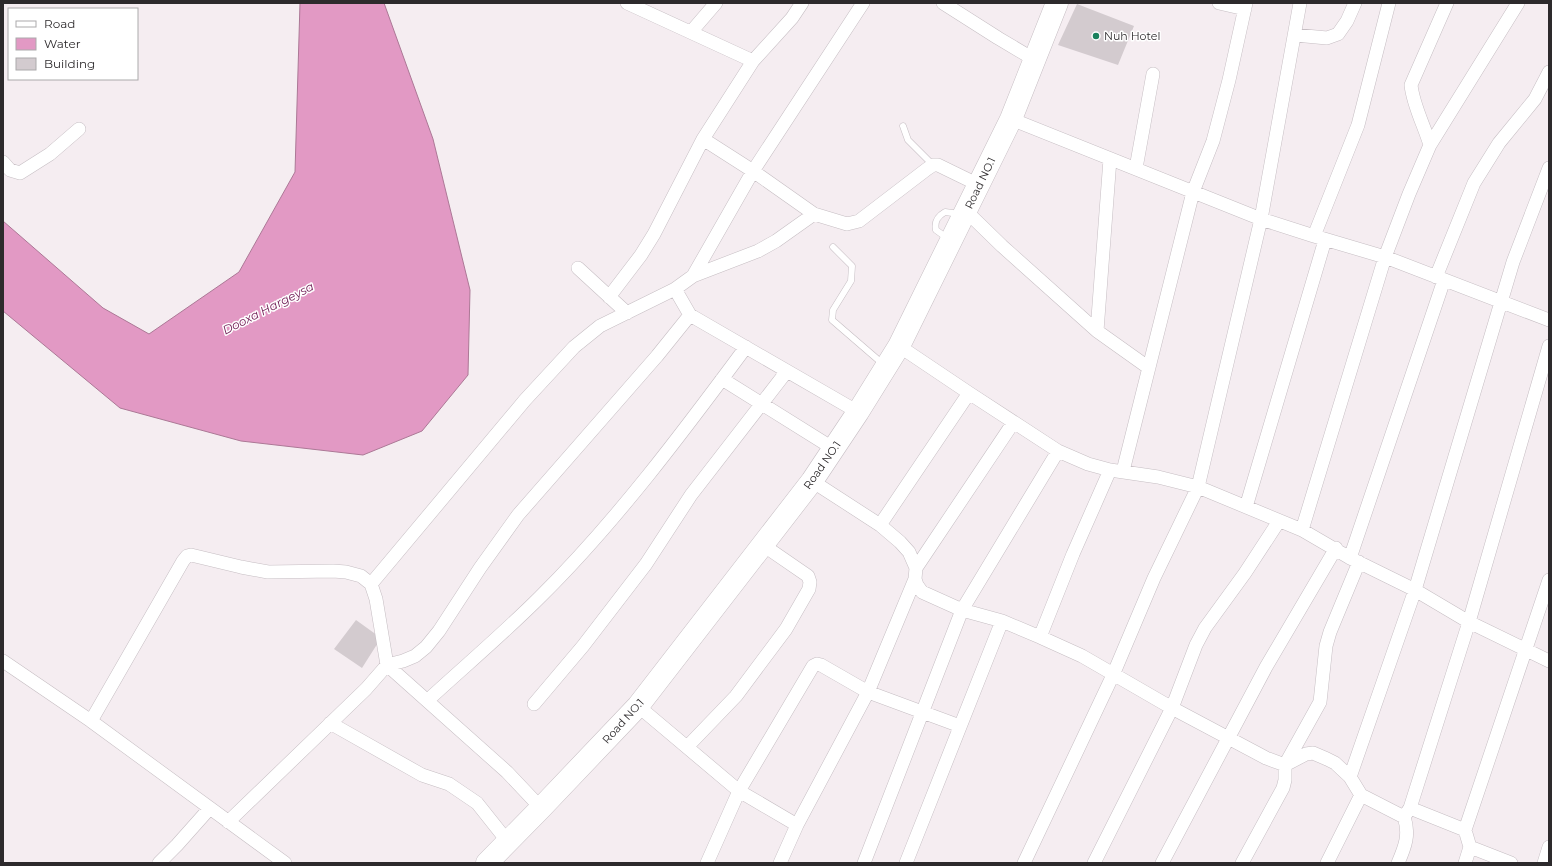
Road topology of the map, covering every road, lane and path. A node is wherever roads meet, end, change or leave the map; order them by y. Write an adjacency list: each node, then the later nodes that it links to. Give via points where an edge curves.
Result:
1 (627, 3): 14 (street)
2 (716, 3): 14 (street)
3 (802, 3): 17 (street, via 792,18)
4 (863, 3): 30 (street)
5 (944, 3): 16 (street)
6 (1057, 3): 16 (highway, Road NO.1)
7 (1219, 3): 13 (street)
8 (1300, 3): 15 (street)
9 (1355, 3): 15 (street, via 1338,34 1327,38)
10 (1389, 3): 36 (street, via 1358,126)
11 (1447, 3): 24 (street, via 1411,85)
12 (1518, 3): 24 (street)
13 (1246, 6): 32 (street, via 1213,141)
14 (691, 32): 17 (street)
15 (1295, 35): 35 (street)
16 (1035, 60): 20 (highway, Road NO.1)
17 (753, 61): 23 (street)
18 (1549, 72): 41 (street, via 1535,99 1499,143 1474,183)
19 (1153, 74): 28 (street)
20 (1011, 119): 25 (street); 31 (highway, Road NO.1)
21 (903, 126): 27 (lane, via 908,140)
22 (79, 129): 26 (street, via 50,154 20,173 10,170)
23 (703, 139): 30 (street); 43 (street, via 654,234)
24 (1430, 145): 38 (street)
25 (1110, 159): 28 (street); 48 (street)
26 (3, 162)
27 (933, 165): 31 (street); 34 (street, via 859,221 847,224)
28 (1136, 168): 32 (street)
29 (1549, 168): 44 (street, via 1513,262)
30 (753, 171): 34 (street); 40 (street)
31 (979, 185): 33 (highway, Road NO.1)
32 (1194, 192): 35 (street); 53 (street)
33 (965, 213): 48 (street); 49 (highway, Road NO.1)
34 (814, 214): 40 (street, via 758,251)
35 (1261, 219): 36 (street); 65 (street)
36 (1319, 238): 38 (street); 66 (street)
37 (833, 247): 52 (lane, via 852,266 851,281 833,310 832,320)
38 (1385, 258): 41 (street); 69 (street)
39 (578, 268): 43 (street)
40 (693, 276): 42 (street)
41 (1440, 279): 44 (street); 72 (street)
42 (675, 289): 45 (street); 46 (street)
43 (609, 297): 45 (street)
44 (1501, 302): 47 (street); 76 (street)
45 (627, 313): 75 (street, via 600,326 574,347 525,400)
46 (690, 315): 51 (street); 84 (street, via 518,515 426,647 415,656)
47 (1549, 320)
48 (1097, 331): 53 (street)
49 (899, 346): 52 (highway, Road NO.1); 56 (street)
50 (1549, 346): 79 (street)
51 (746, 347): 54 (street); 55 (street)
52 (886, 367): 58 (highway, Road NO.1)
53 (1149, 368): 63 (street)
54 (787, 371): 57 (street); 58 (street)
55 (722, 379): 57 (street); 87 (street, via 589,544 540,597)
56 (969, 393): 59 (street); 68 (street)
57 (762, 404): 60 (street); 88 (street, via 692,495 646,564 583,646)
58 (858, 412): 60 (highway, Road NO.1)
59 (1013, 423): 61 (street); 73 (street)
60 (834, 449): 64 (highway, Road NO.1)
61 (1058, 451): 62 (street); 77 (street)
62 (1110, 470): 63 (street); 80 (street)
63 (1123, 471): 65 (street)
64 (812, 481): 68 (street); 70 (highway, Road NO.1)
65 (1198, 487): 66 (street); 85 (street, via 1154,578)
66 (1246, 507): 67 (street)
67 (1279, 521): 69 (street); 90 (street, via 1206,628 1188,663)
68 (880, 525): 73 (street, via 909,552)
69 (1302, 530): 71 (street)
70 (763, 545): 89 (highway, Road NO.1); 96 (street, via 808,576 809,589 786,630 736,696)
71 (1336, 548): 72 (street); 95 (street, via 1266,667)
72 (1354, 560): 76 (street); 97 (street, via 1326,646 1320,702)
73 (916, 574): 77 (street, via 917,585 922,592); 86 (street)
74 (1549, 580): 81 (street)
75 (371, 584): 84 (street); 92 (street, via 361,576 346,572 268,572 187,556)
76 (1415, 590): 79 (street); 98 (street)
77 (962, 610): 78 (street); 91 (street)
78 (1002, 622): 80 (street); 94 (street)
79 (1469, 622): 81 (street); 103 (street)
80 (1040, 636): 85 (street, via 1082,656)
81 (1526, 650): 83 (street); 106 (street)
82 (3, 661): 92 (street)
83 (1549, 661)
84 (387, 665): 87 (street); 93 (street)
85 (1113, 675): 90 (street); 117 (street)
86 (868, 692): 91 (street); 99 (street, via 821,665 813,666); 105 (street)
87 (428, 700): 101 (street, via 508,772)
88 (534, 704)
89 (638, 706): 96 (street); 101 (highway, Road NO.1)
90 (1172, 708): 95 (street); 118 (street)
91 (923, 712): 94 (street); 115 (street)
92 (91, 721): 102 (street)
93 (330, 723): 104 (street); 107 (street, via 422,775 449,784 472,799)
94 (960, 726): 116 (street)
95 (1229, 737): 97 (street, via 1266,758); 119 (street)
96 (687, 748): 99 (street)
97 (1286, 765): 98 (street, via 1313,753 1335,763); 120 (street, via 1283,788)
98 (1350, 777): 100 (street)
99 (739, 792): 105 (street); 113 (street)
100 (1361, 795): 103 (street); 121 (street)
101 (541, 808): 107 (highway, Road NO.1)
102 (209, 809): 104 (street); 110 (street)
103 (1407, 812): 106 (street); 122 (street, via 1408,834)
104 (228, 822): 111 (street)
105 (797, 825): 114 (street)
106 (1465, 830): 108 (street)
107 (508, 842): 112 (highway, Road NO.1)
108 (1470, 847): 123 (street); 124 (street)
109 (1549, 847): 125 (street)
110 (158, 863)
111 (285, 863)
112 (487, 863)
113 (707, 863)
114 (780, 863)
115 (864, 863)
116 (906, 863)
117 (1024, 863)
118 (1094, 863)
119 (1162, 863)
120 (1242, 863)
121 (1327, 863)
122 (1398, 863)
123 (1465, 863)
124 (1511, 863)
125 (1544, 863)

